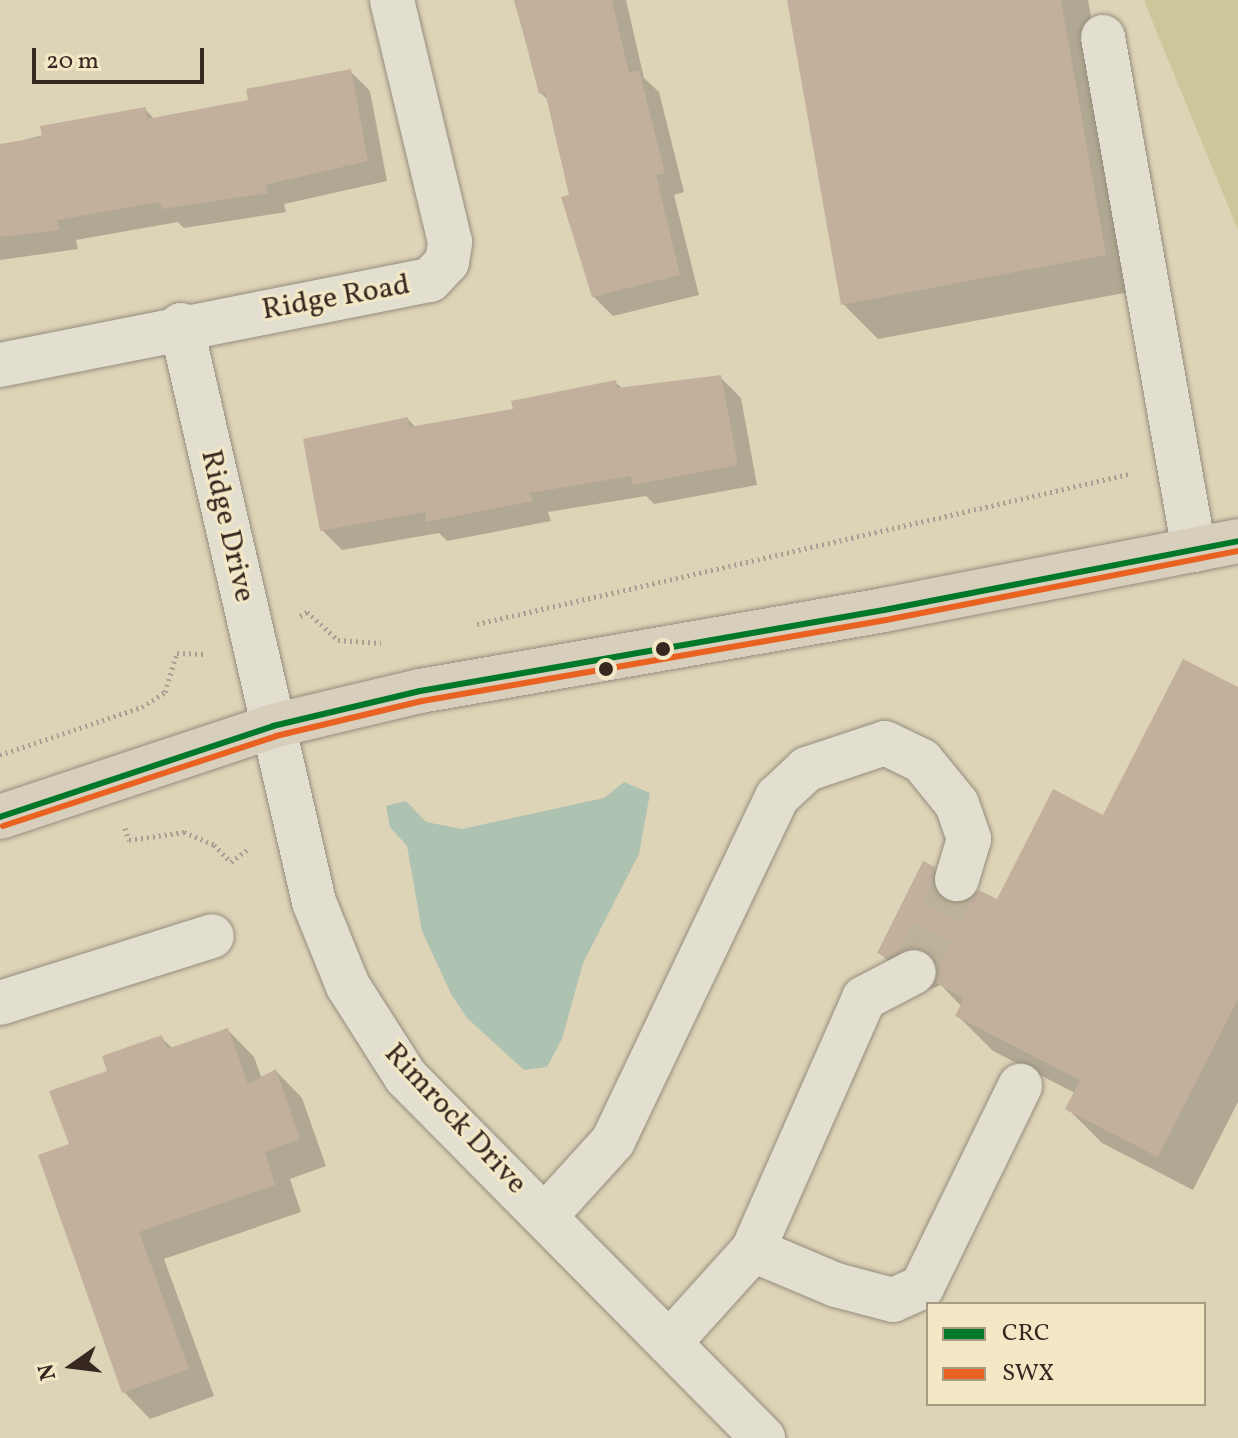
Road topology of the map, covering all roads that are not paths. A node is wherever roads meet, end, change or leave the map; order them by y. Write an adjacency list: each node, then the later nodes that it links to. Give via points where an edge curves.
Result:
1 (392, 0): 3 (street, Ridge Road, via 450,242 447,262 430,280 417,284)
2 (1103, 37): 6 (street)
3 (181, 325): 4 (street, Ridge Road); 7 (street, Ridge Drive)
4 (0, 365)
5 (1238, 541): 6 (main road)
6 (1194, 550): 7 (main road, via 838,619 420,691)
7 (273, 726): 8 (main road); 14 (street, Rimrock Drive, via 314,902 348,986 406,1077)
8 (0, 817)
9 (957, 879): 14 (street, via 969,839 957,804 922,761 885,743 807,769 777,797 613,1141)
10 (212, 936): 12 (street)
11 (914, 972): 15 (street, via 864,998)
12 (0, 1003)
13 (1020, 1086): 15 (street, via 922,1287 893,1300 836,1285)
14 (546, 1215): 16 (street, Rimrock Drive)
15 (753, 1250): 16 (street)
16 (669, 1343): 17 (street, Rimrock Drive)
17 (763, 1438)

